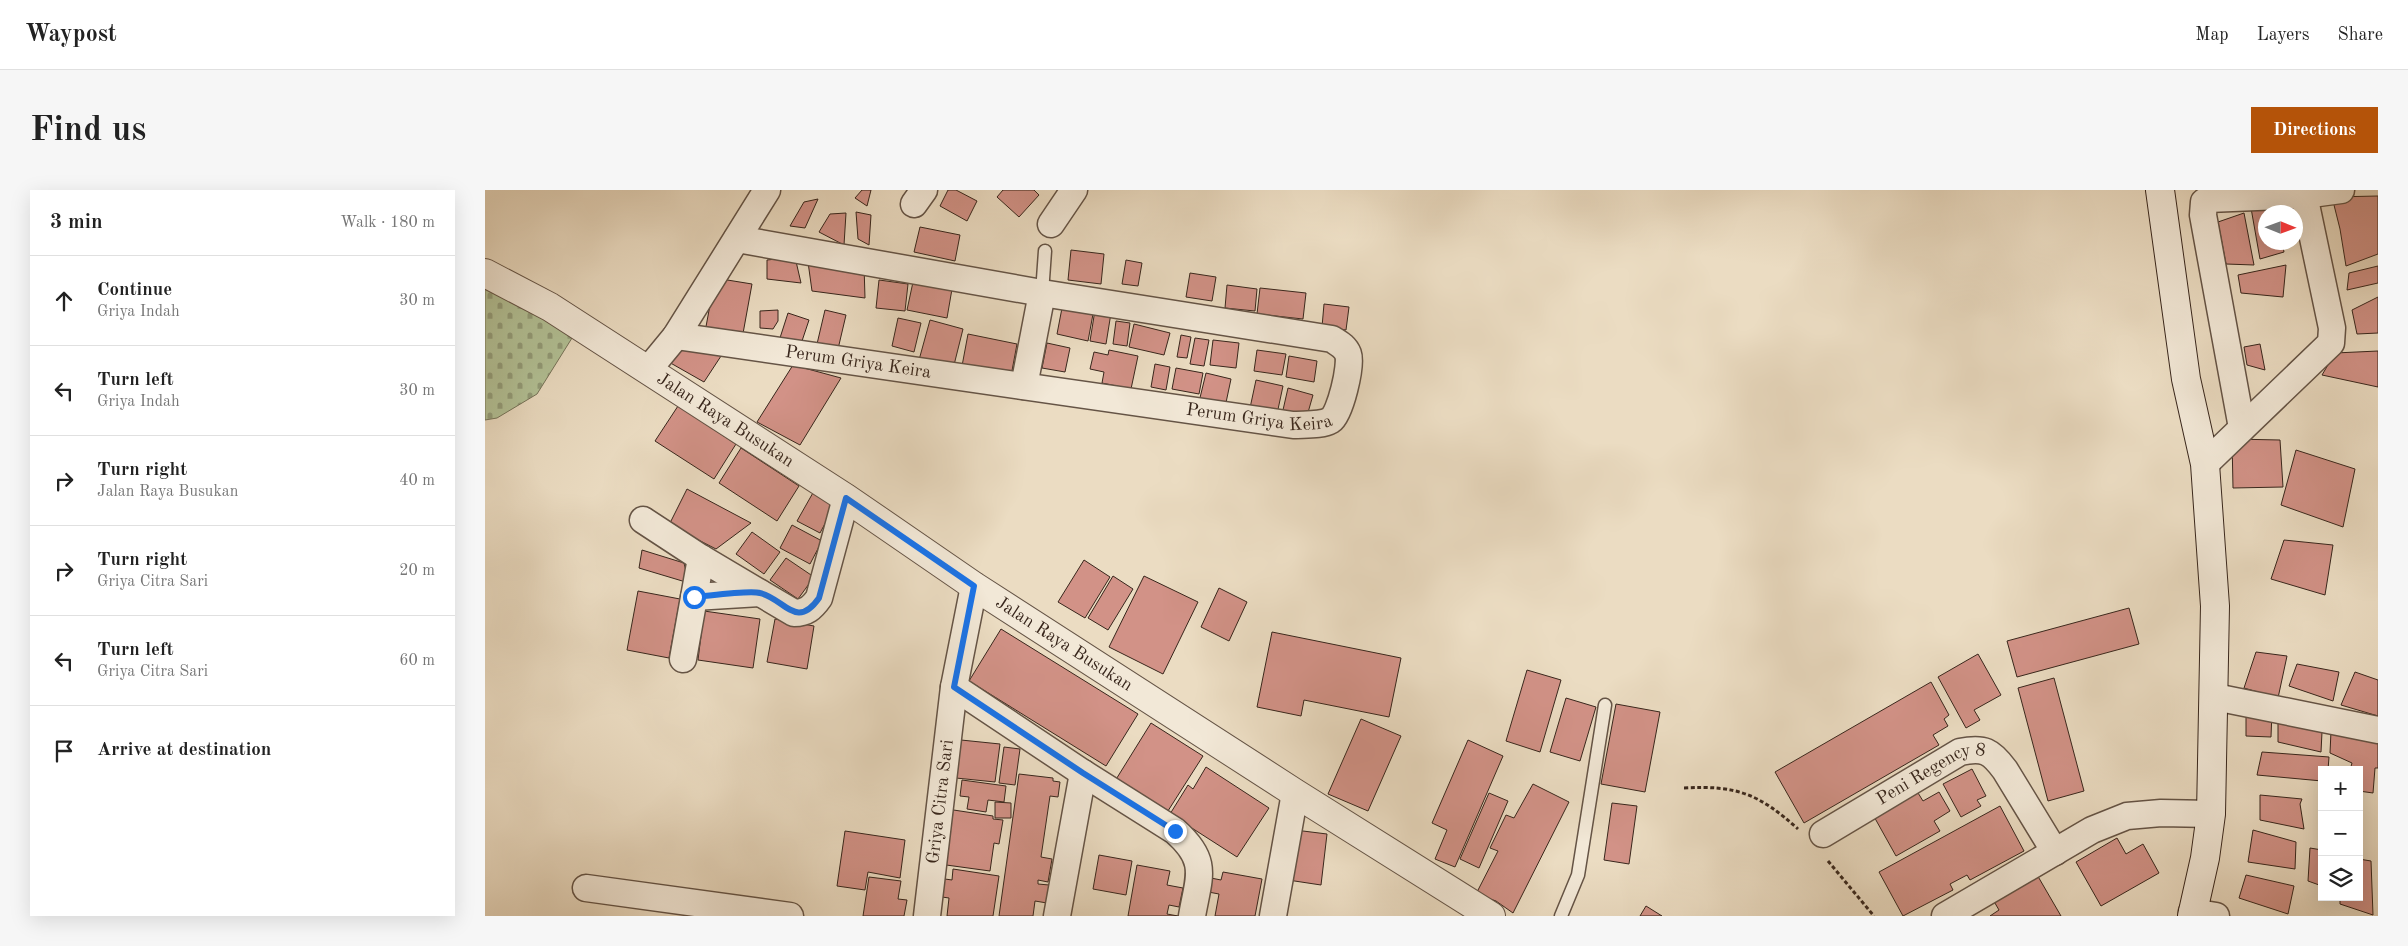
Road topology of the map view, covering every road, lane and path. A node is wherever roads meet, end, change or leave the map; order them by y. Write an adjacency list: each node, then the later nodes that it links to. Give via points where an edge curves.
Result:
1 (767, 190): 7 (street)
2 (1074, 190): 6 (street)
3 (2160, 190): 15 (street, via 2186,379)
4 (2341, 190): 5 (street)
5 (2304, 195): 14 (street, via 2332,328 2331,342); 14 (street, via 2208,199 2204,202 2203,215)
6 (1051, 224)
7 (737, 239): 10 (street, Perum Griya Keira); 11 (street)
8 (1045, 251): 10 (lane)
9 (485, 273): 12 (street, Jalan Raya Busukan, via 550,307)
10 (1042, 293): 13 (street); 13 (street, Perum Griya Keira, via 1331,339 1344,347 1349,356 1347,373 1337,413 1319,424 1293,425)
11 (676, 336): 12 (street); 13 (street, Perum Griya Keira)
12 (648, 370): 16 (street, Jalan Raya Busukan)
13 (1024, 386)
14 (2242, 428): 15 (street)
15 (2205, 464): 24 (street, via 2215,606)
16 (846, 498): 19 (street, Jalan Raya Busukan); 20 (street, via 819,598 814,604 802,613 794,613)
17 (643, 520): 18 (street)
18 (701, 558): 20 (street); 21 (street)
19 (974, 586): 23 (street, Griya Citra Sari); 29 (street, Jalan Raya Busukan)
20 (760, 593): 21 (street)
21 (694, 597): 22 (street)
22 (683, 659)
23 (954, 687): 27 (street); 36 (street, Griya Citra Sari)
24 (2215, 697): 26 (street); 30 (street)
25 (1605, 705): 41 (lane, via 1578,875)
26 (2378, 730)
27 (1083, 773): 37 (street); 38 (street, via 1175,831 1194,851 1200,864)
28 (1684, 788): 31 (path, via 1709,787 1751,795)
29 (1295, 793): 39 (street); 40 (street, Jalan Raya Busukan)
30 (2211, 814): 32 (street, via 2127,816 2092,830); 34 (street)
31 (1816, 840): 32 (street, Peni Regency 8, via 1961,752 1984,750 1995,757 2005,770); 42 (path)
32 (2055, 852): 43 (street)
33 (586, 888): 35 (street)
34 (2200, 914)
35 (790, 916)
36 (927, 916)
37 (1057, 916)
38 (1192, 916)
39 (1273, 916)
40 (1491, 916)
41 (1561, 916)
42 (1874, 916)
43 (1945, 916)

